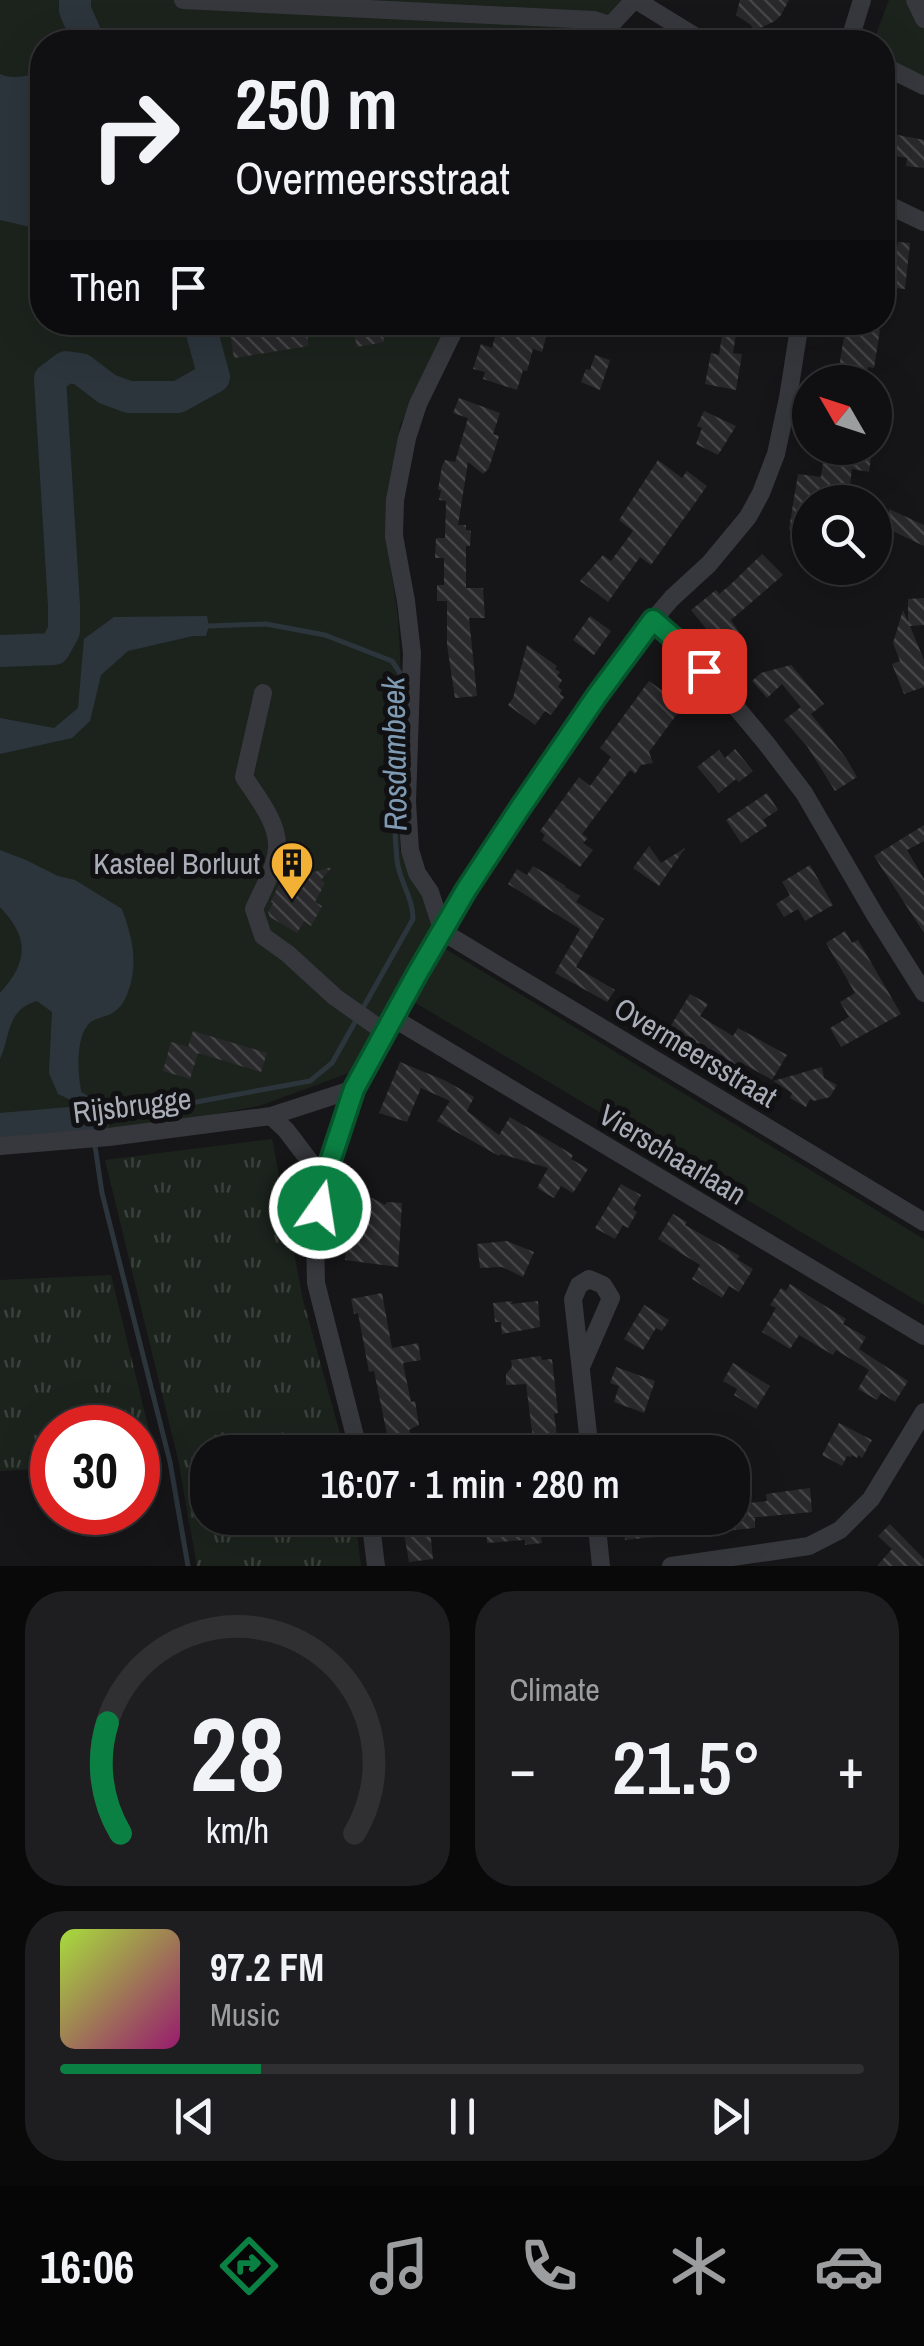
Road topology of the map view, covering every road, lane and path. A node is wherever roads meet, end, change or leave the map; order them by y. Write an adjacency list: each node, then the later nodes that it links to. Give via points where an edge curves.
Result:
1 (183, 0): 6 (street)
2 (635, 0): 6 (street); 8 (street)
3 (862, 0): 9 (street)
4 (915, 0): 5 (street)
5 (924, 19)
6 (610, 25): 7 (street)
7 (606, 30)
8 (684, 30)
9 (853, 30)
10 (895, 72): 11 (street)
11 (924, 86)
12 (895, 208): 13 (street)
13 (924, 222)
14 (452, 335): 18 (street, via 407,438 394,536 412,653 410,850)
15 (798, 335): 16 (street, via 776,454 748,517)
16 (653, 620): 18 (street, via 540,778); 19 (street, via 730,700 804,793)
17 (264, 693): 20 (street, Vierschaarlaan, via 244,777 269,816 278,847 254,909 263,936 334,997)
18 (443, 932): 20 (street); 25 (street, Overmeersstraat)
19 (924, 993)
20 (390, 1026): 21 (street); 26 (street, Vierschaarlaan)
21 (354, 1089): 22 (street, Rijsbrugge); 24 (street)
22 (271, 1116): 23 (street, Rijsbrugge); 24 (street)
23 (0, 1146)
24 (324, 1180): 29 (street, via 316,1283)
25 (923, 1219)
26 (924, 1336)
27 (581, 1367): 30 (street)
28 (924, 1412): 35 (street, via 871,1499 840,1530 809,1546)
29 (355, 1435)
30 (588, 1435)
31 (372, 1535): 33 (street)
32 (598, 1535): 34 (street)
33 (376, 1566)
34 (601, 1566)
35 (671, 1566)

